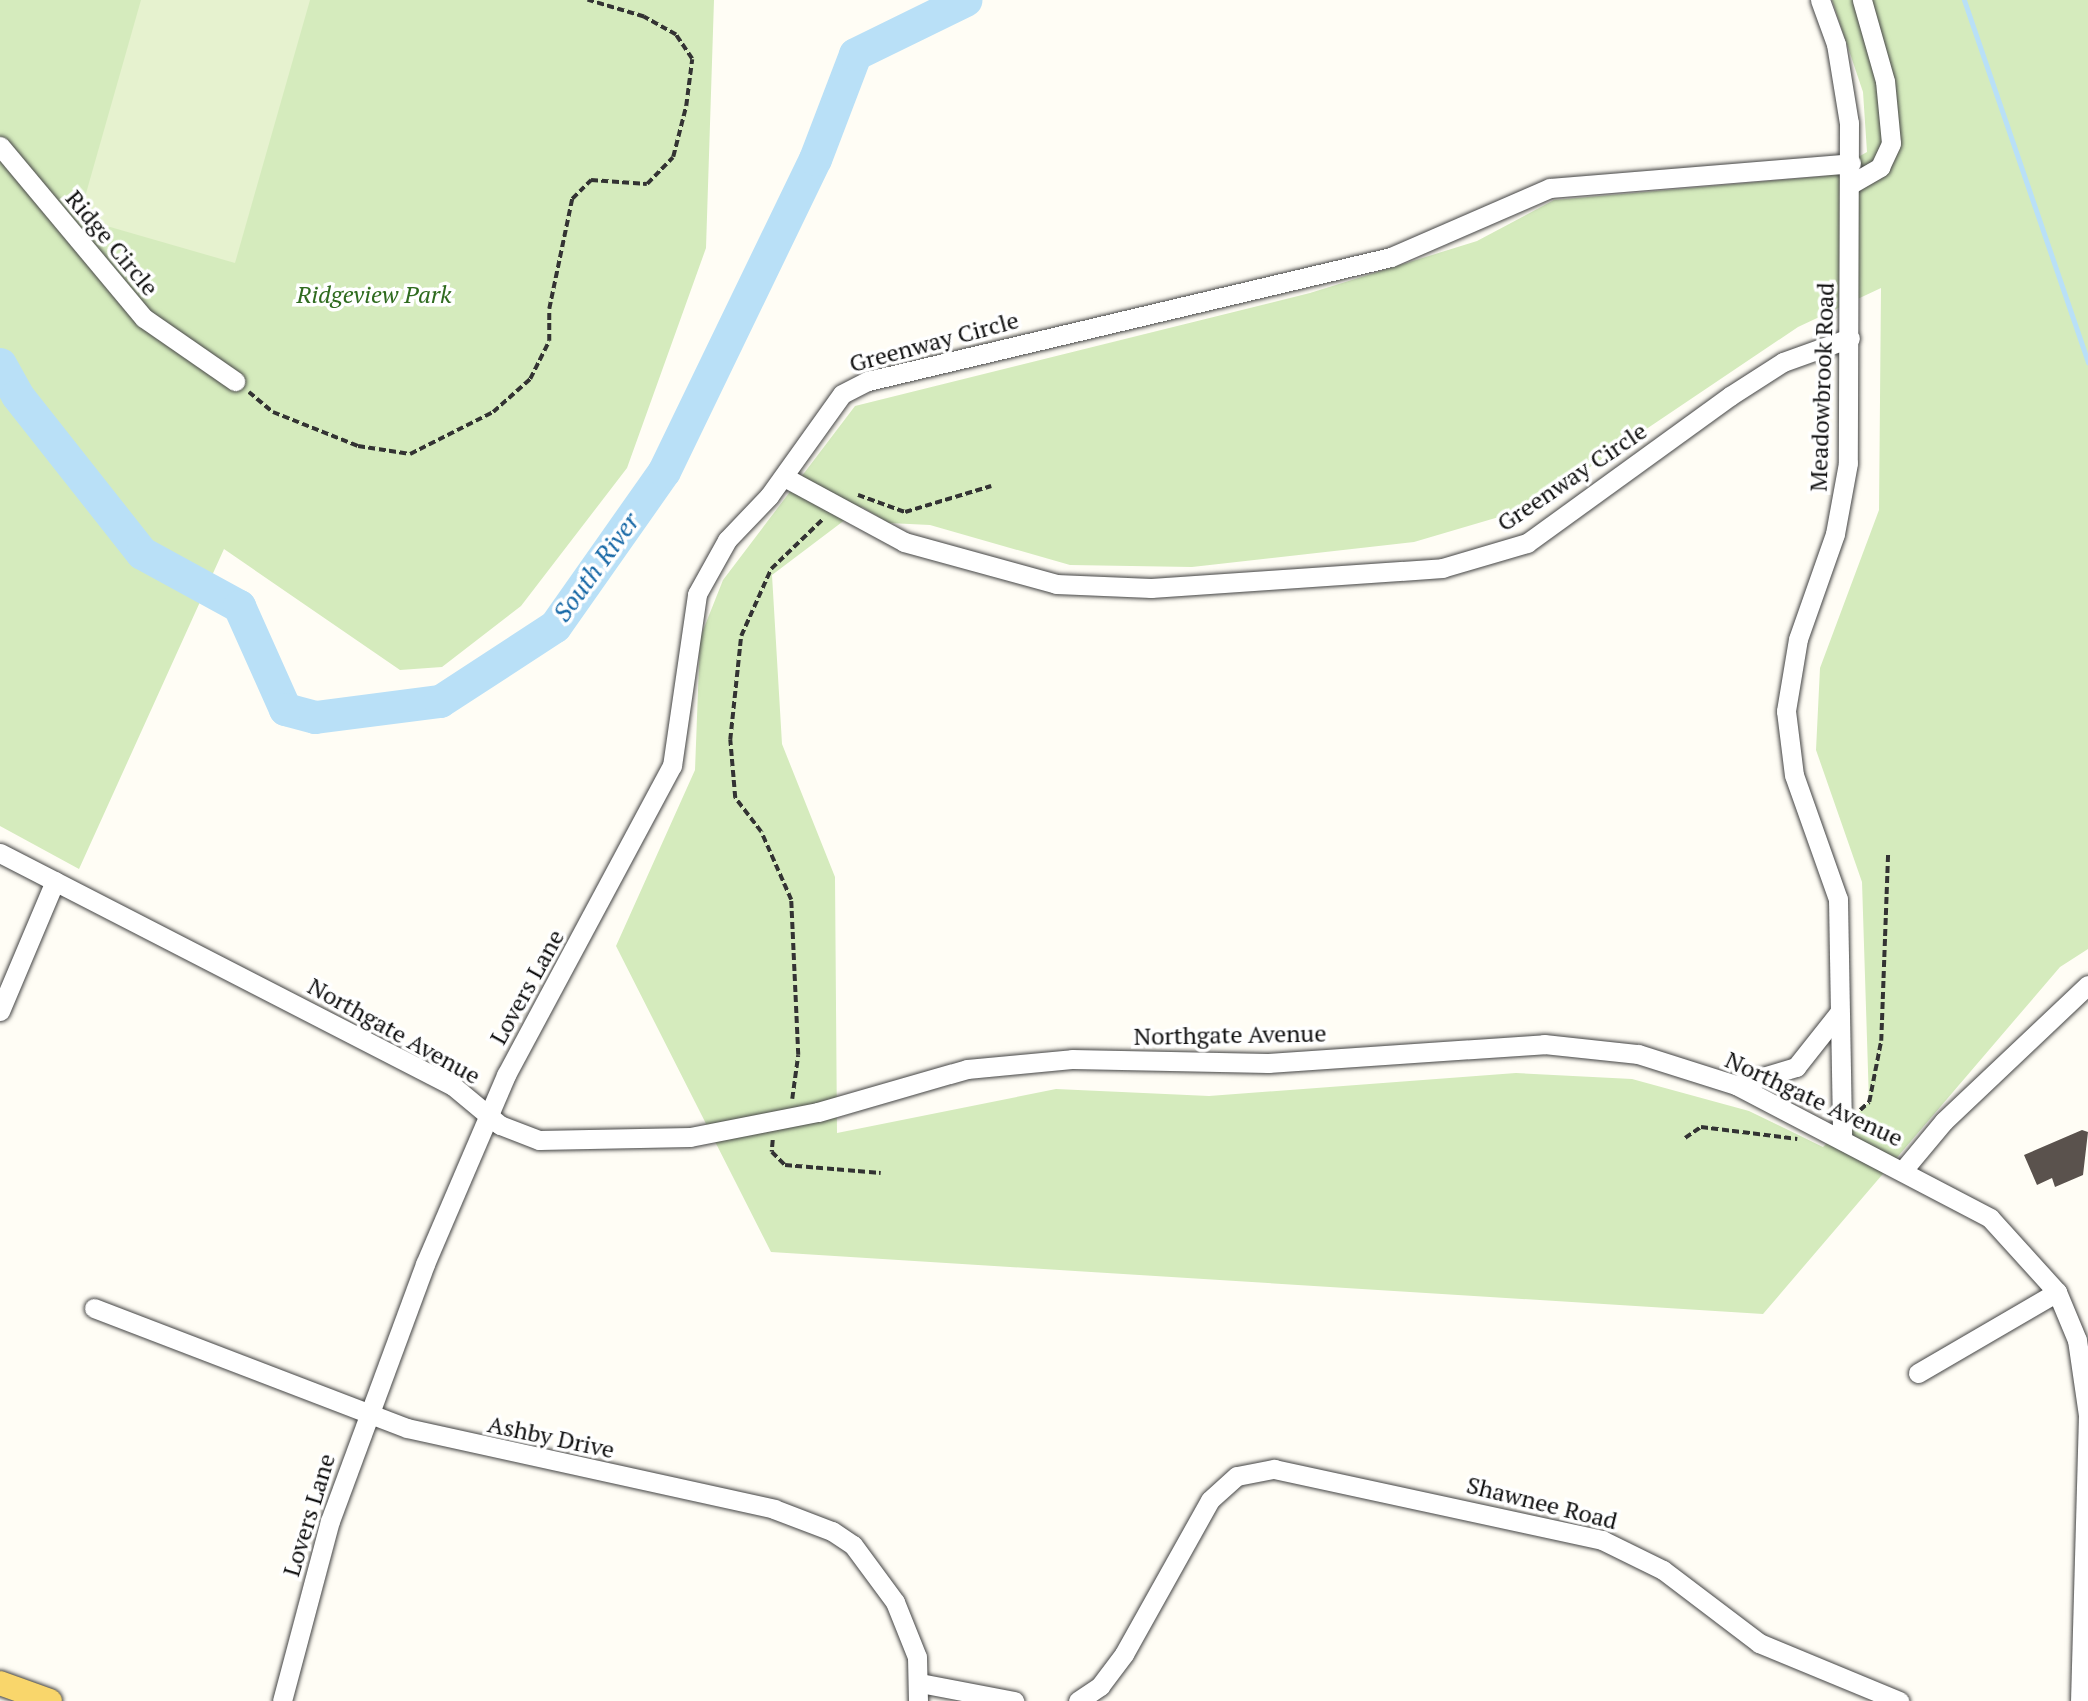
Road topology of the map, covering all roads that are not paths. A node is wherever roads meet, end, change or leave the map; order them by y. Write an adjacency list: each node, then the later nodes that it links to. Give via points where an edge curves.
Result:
1 (1820, 0): 4 (street, Meadowbrook Road, via 1842,72)
2 (1862, 0): 5 (street, via 1885,81 1891,144 1880,167)
3 (0, 146): 7 (street, Ridge Circle, via 144,318)
4 (1851, 163): 5 (street, Meadowbrook Road); 8 (street, Greenway Circle, via 1550,188 1391,257 868,381 828,407)
5 (1851, 184): 6 (street, Meadowbrook Road)
6 (1850, 338): 8 (street, Greenway Circle, via 1783,362 1527,543 1442,568 1151,588 1056,584 943,556 834,509); 13 (street, Meadowbrook Road, via 1843,499 1798,639 1786,711 1794,775 1838,899)
7 (235, 381)
8 (784, 477): 15 (street, Lovers Lane, via 727,540 697,594 685,707 663,789)
9 (0, 853): 10 (street, Northgate Avenue)
10 (55, 881): 12 (street); 15 (street, Northgate Avenue, via 453,1086)
11 (2088, 985): 17 (street, via 1944,1121)
12 (0, 1011)
13 (1839, 1013): 14 (street, via 1797,1067); 16 (street, Meadowbrook Road)
14 (1736, 1085): 15 (street, Northgate Avenue, via 1639,1055 1544,1044 1269,1063 1072,1059 967,1069 784,1121 690,1137 569,1142 523,1136); 16 (street, Northgate Avenue)
15 (489, 1115): 21 (street, Lovers Lane)
16 (1842, 1140): 17 (street, Northgate Avenue)
17 (1904, 1169): 18 (street, Northgate Avenue, via 1998,1224)
18 (2057, 1293): 20 (street); 29 (street, Northgate Avenue, via 2077,1340 2088,1415)
19 (94, 1308): 21 (street, Ashby Drive)
20 (1918, 1373)
21 (366, 1415): 23 (street, Ashby Drive, via 515,1455 774,1509 832,1531 853,1545 895,1602 911,1633); 25 (street, Lovers Lane)
22 (0, 1683): 24 (main road)
23 (919, 1692): 26 (street)
24 (50, 1701)
25 (282, 1701)
26 (1014, 1701)
27 (1078, 1701): 28 (street, Shawnee Road, via 1100,1686 1124,1654 1197,1519 1237,1476 1274,1469 1602,1540 1663,1570 1759,1643)
28 (1899, 1701)
29 (2080, 1701)

